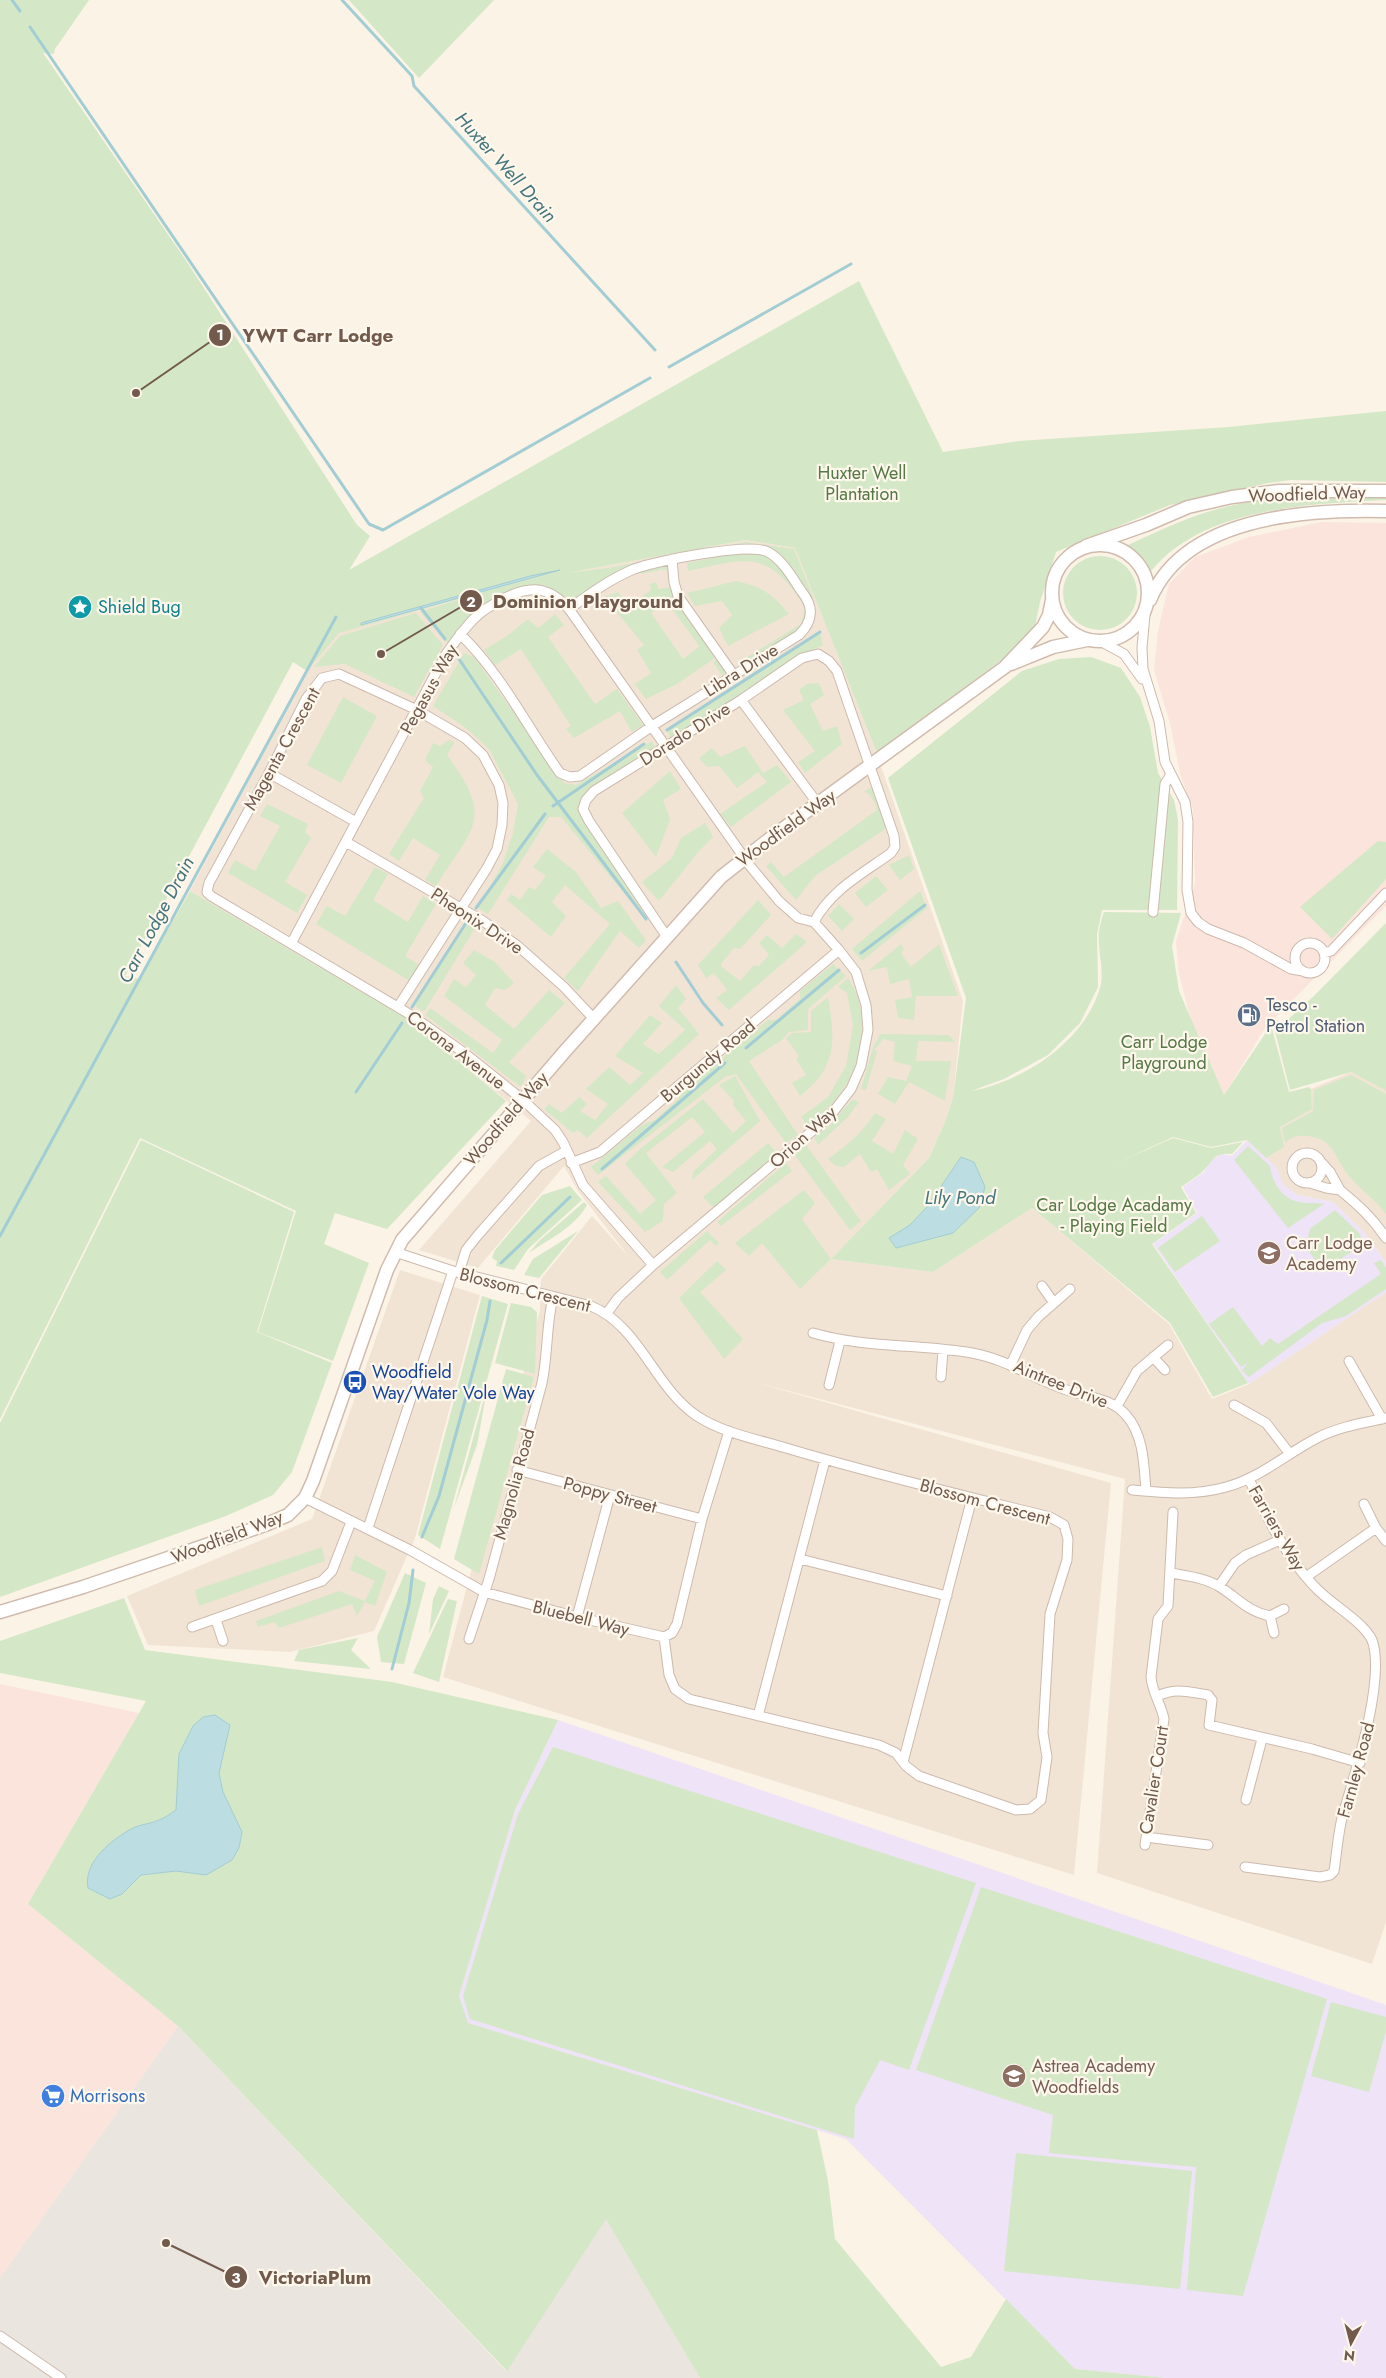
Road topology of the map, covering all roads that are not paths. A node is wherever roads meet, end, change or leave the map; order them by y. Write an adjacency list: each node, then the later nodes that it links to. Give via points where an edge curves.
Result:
1 (1386, 491): 3 (street, Woodfield Way, via 1279,491 1232,497 1188,507)
2 (1386, 510): 7 (street, Woodfield Way, via 1338,510 1276,518 1208,540 1185,553 1164,574)
3 (1086, 546): 5 (street, via 1068,556 1058,569); 7 (street, via 1104,544 1124,550 1137,561 1145,572 1149,589)
4 (672, 559): 6 (street, Libra Drive, via 636,568); 12 (street, via 678,596); 12 (street, Libra Drive, via 748,548 767,551 779,560 808,600 812,613 808,626 799,635)
5 (1052, 600): 9 (street, via 1064,626); 11 (street, Woodfield Way, via 1043,627)
6 (569, 609): 8 (street, Pegasus Way, via 547,591 533,589 513,593 478,614); 16 (street, Pegasus Way)
7 (1146, 611): 10 (street, via 1136,626 1119,639); 13 (street, via 1143,669)
8 (460, 634): 15 (street, Pegasus Way); 16 (street, Libra Drive, via 490,669 560,773 580,776)
9 (1087, 640): 10 (street); 11 (street, Woodfield Way, via 1053,646)
10 (1102, 642): 13 (street, via 1124,654)
11 (1005, 666): 18 (street, Woodfield Way)
12 (733, 674): 16 (street, Libra Drive)
13 (1150, 692): 20 (street, via 1159,721 1165,762)
14 (741, 700): 17 (street, Dorado Drive); 18 (street, Dorado Drive, via 802,658 818,654 837,671); 21 (street)
15 (417, 710): 19 (street, Magenta Crescent, via 339,674 322,678 306,698); 22 (street, Pegasus Way); 27 (street, Magenta Crescent, via 465,738 483,754 499,785 502,825 496,849)
16 (652, 726): 17 (street, Pegasus Way)
17 (665, 745): 24 (street, Pegasus Way); 30 (street, Dorado Drive, via 594,791 583,809)
18 (870, 766): 21 (street, Woodfield Way); 29 (street, via 895,846 892,853 835,892)
19 (269, 773): 22 (street); 25 (street, Magenta Crescent)
20 (1171, 774): 28 (street, via 1165,784); 35 (street, via 1185,802 1188,822 1187,890 1191,913 1208,929)
21 (818, 804): 24 (street, Woodfield Way)
22 (356, 822): 23 (street, Pegasus Way)
23 (346, 842): 27 (street, Pheonix Drive); 31 (street, Pegasus Way)
24 (744, 858): 29 (street, Orion Way, via 779,901 798,918); 30 (street, Woodfield Way, via 721,877)
25 (207, 892): 31 (street, Corona Avenue)
26 (1386, 893): 34 (street, via 1331,951)
27 (462, 910): 37 (street, Magenta Crescent); 38 (street, Pheonix Drive, via 519,947)
28 (1153, 912)
29 (814, 922): 32 (street, Orion Way)
30 (667, 937): 38 (street, Woodfield Way)
31 (292, 942): 37 (street, Corona Avenue)
32 (839, 950): 41 (street, Burgundy Road, via 600,1152); 47 (street, Orion Way, via 856,972 866,1005 868,1030 861,1066 852,1089 830,1116)
33 (1298, 950): 34 (street, via 1304,944 1312,944); 35 (street, via 1285,958); 36 (street, via 1295,960)
34 (1324, 953): 36 (street, via 1324,964 1318,971)
35 (1273, 958): 36 (street)
36 (1303, 972)
37 (398, 1007): 39 (street, Corona Avenue, via 463,1052)
38 (594, 1019): 39 (street, Woodfield Way)
39 (523, 1100): 40 (street, Corona Avenue, via 555,1130); 46 (street, Woodfield Way)
40 (566, 1151): 41 (street, Corona Avenue); 48 (street, via 539,1166 466,1250)
41 (571, 1163): 47 (street, Corona Avenue, via 583,1185)
42 (1322, 1164): 43 (street, via 1320,1175); 43 (street, via 1313,1155 1299,1155 1291,1164 1299,1181); 44 (street)
43 (1310, 1183): 44 (street)
44 (1340, 1190): 45 (street, via 1356,1201)
45 (1386, 1238)
46 (395, 1252): 48 (street, Blossom Crescent); 75 (street, Woodfield Way)
47 (653, 1265): 53 (street, Orion Way)
48 (456, 1272): 51 (street, Blossom Crescent); 81 (street)
49 (1042, 1286): 52 (street)
50 (1070, 1289): 52 (street)
51 (553, 1297): 53 (street, Blossom Crescent); 70 (street, Magnolia Road, via 547,1322 546,1367)
52 (1054, 1303): 60 (street, via 1027,1330)
53 (607, 1313): 67 (street, Blossom Crescent, via 621,1325 676,1400 698,1417)
54 (813, 1334): 55 (street, Aintree Drive)
55 (840, 1340): 57 (street, Aintree Drive); 63 (street)
56 (1168, 1345): 58 (street)
57 (944, 1350): 60 (street, Aintree Drive, via 972,1353); 62 (street)
58 (1153, 1357): 61 (street); 65 (street, via 1137,1371)
59 (1350, 1361): 66 (street)
60 (1011, 1364): 65 (street, Aintree Drive, via 1066,1390)
61 (1165, 1370)
62 (941, 1377)
63 (829, 1385)
64 (1234, 1405): 68 (street, via 1266,1423)
65 (1117, 1406): 73 (street, Aintree Drive, via 1135,1428 1144,1464)
66 (1384, 1418): 68 (street, via 1331,1432)
67 (729, 1431): 69 (street, Blossom Crescent); 79 (street)
68 (1290, 1454): 71 (street)
69 (825, 1460): 76 (street, Blossom Crescent); 85 (street)
70 (517, 1470): 74 (street, Poppy Street); 90 (street, Magnolia Road)
71 (1249, 1479): 73 (street, via 1204,1492 1174,1494); 83 (street, Farriers Way)
72 (1132, 1490): 73 (street)
73 (1146, 1491)
74 (610, 1495): 79 (street, Poppy Street); 95 (street)
75 (305, 1498): 80 (street, Bluebell Way); 89 (street, Woodfield Way, via 288,1515 265,1525)
76 (972, 1498): 91 (street); 106 (street, Blossom Crescent, via 1050,1517 1064,1525 1068,1539 1067,1560 1050,1614 1043,1733 1046,1757 1040,1800 1030,1809 1016,1810 919,1776)
77 (1364, 1504): 82 (street)
78 (1173, 1512): 86 (street, Cavalier Court)
79 (702, 1519): 100 (street, via 677,1624 672,1633)
80 (351, 1522): 81 (street, Bluebell Way); 96 (street, via 332,1571 322,1581)
81 (368, 1528): 90 (street, Bluebell Way)
82 (1376, 1528): 84 (street); 87 (street)
83 (1280, 1540): 87 (street, Farriers Way); 88 (street, via 1235,1563)
84 (1386, 1541)
85 (800, 1559): 91 (street); 104 (street)
86 (1171, 1573): 88 (street); 103 (street, Cavalier Court, via 1168,1606 1158,1619 1151,1677)
87 (1306, 1577): 107 (street, Farnley Road, via 1362,1627 1372,1639 1377,1654 1371,1720)
88 (1219, 1586): 94 (street, via 1252,1612)
89 (83, 1587): 93 (street, Woodfield Way); 97 (street, Woodfield Way)
90 (484, 1592): 95 (street, Bluebell Way); 101 (street, Magnolia Road)
91 (947, 1596): 106 (street)
92 (1284, 1609): 94 (street)
93 (0, 1612)
94 (1270, 1616): 99 (street)
95 (577, 1617): 100 (street, Bluebell Way)
96 (216, 1620): 98 (street); 102 (street)
97 (0, 1621)
98 (192, 1627)
99 (1274, 1633)
100 (664, 1637): 104 (street, Blossom Crescent, via 669,1675 675,1689 689,1699)
101 (469, 1639)
102 (223, 1641)
103 (1157, 1696): 105 (street, via 1170,1690 1208,1695 1212,1700 1210,1726); 109 (street, Cavalier Court, via 1164,1719 1145,1841)
104 (758, 1716): 106 (street, Blossom Crescent, via 879,1745 896,1753)
105 (1262, 1739): 107 (street); 108 (street)
106 (903, 1762)
107 (1360, 1763): 110 (street, Farnley Road, via 1343,1816 1334,1871 1330,1875 1320,1878)
108 (1246, 1800)
109 (1208, 1846)
110 (1245, 1867)
111 (0, 2336): 112 (street)
112 (60, 2378)

